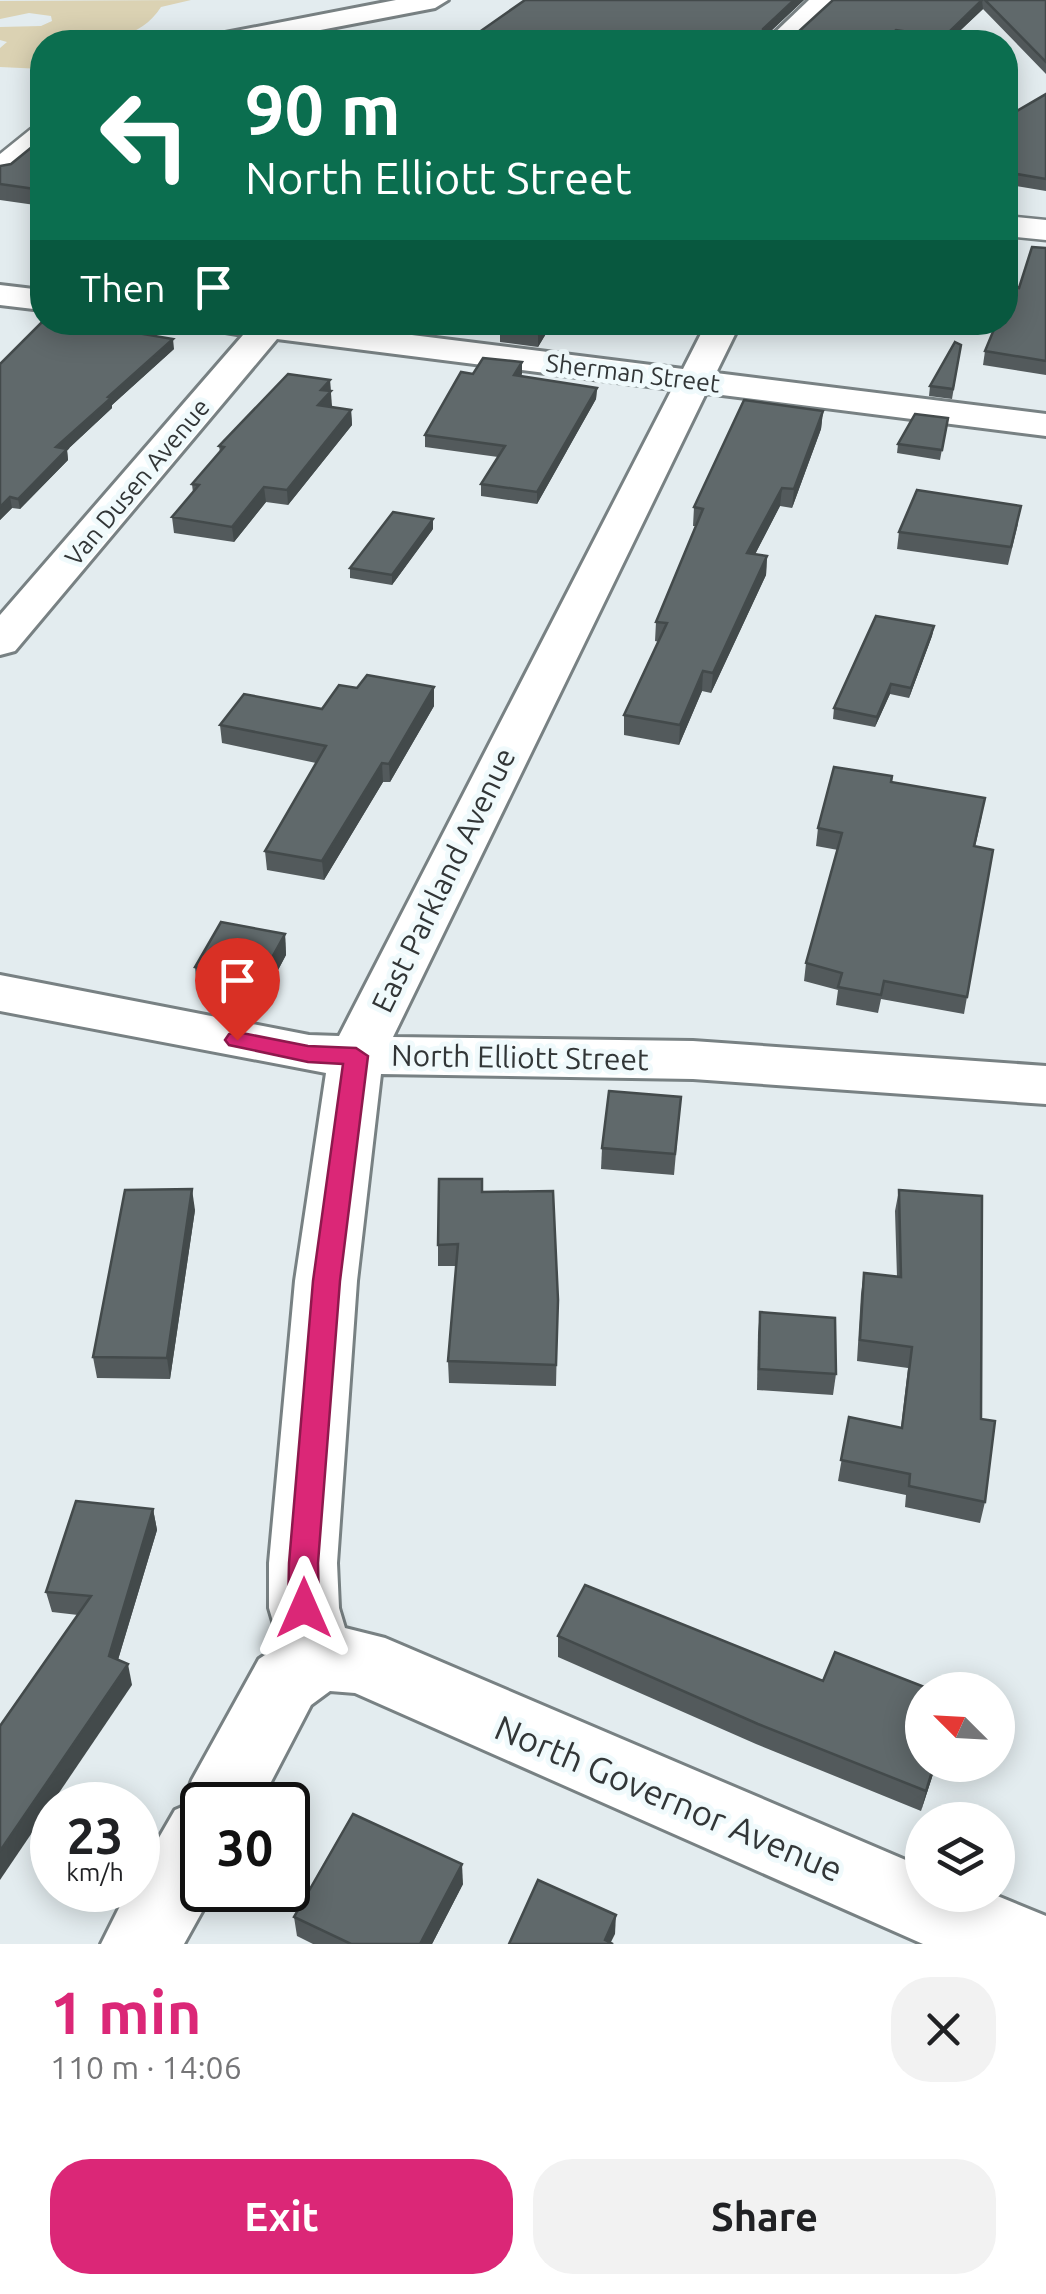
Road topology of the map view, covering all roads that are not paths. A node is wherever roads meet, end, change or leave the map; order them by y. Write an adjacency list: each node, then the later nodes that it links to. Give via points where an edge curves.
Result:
1 (435, 0): 3 (street)
2 (824, 0): 4 (street)
3 (281, 30)
4 (791, 30)
5 (30, 146): 6 (street)
6 (0, 170)
7 (1018, 227): 8 (street)
8 (1046, 230)
9 (0, 295): 10 (street)
10 (30, 299)
11 (262, 335): 16 (street, Van Dusen Avenue)
12 (337, 335): 14 (street, Sherman Street)
13 (718, 335): 14 (street, East Parkland Avenue)
14 (695, 380): 15 (street, Sherman Street); 18 (street, East Parkland Avenue)
15 (1046, 424)
16 (0, 642)
17 (0, 993): 18 (street, North Elliott Street, via 308,1054)
18 (356, 1056): 19 (street, North Elliott Street, via 693,1060); 20 (street, East Parkland Avenue, via 326,1281 304,1563 304,1608)
19 (1046, 1085)
20 (319, 1658): 21 (street, via 285,1682); 25 (street, North Governor Avenue, via 360,1661)
21 (231, 1782)
22 (180, 1875): 24 (street)
23 (1046, 1931): 26 (street)
24 (141, 1944)
25 (1019, 1944)
26 (1042, 1944)

